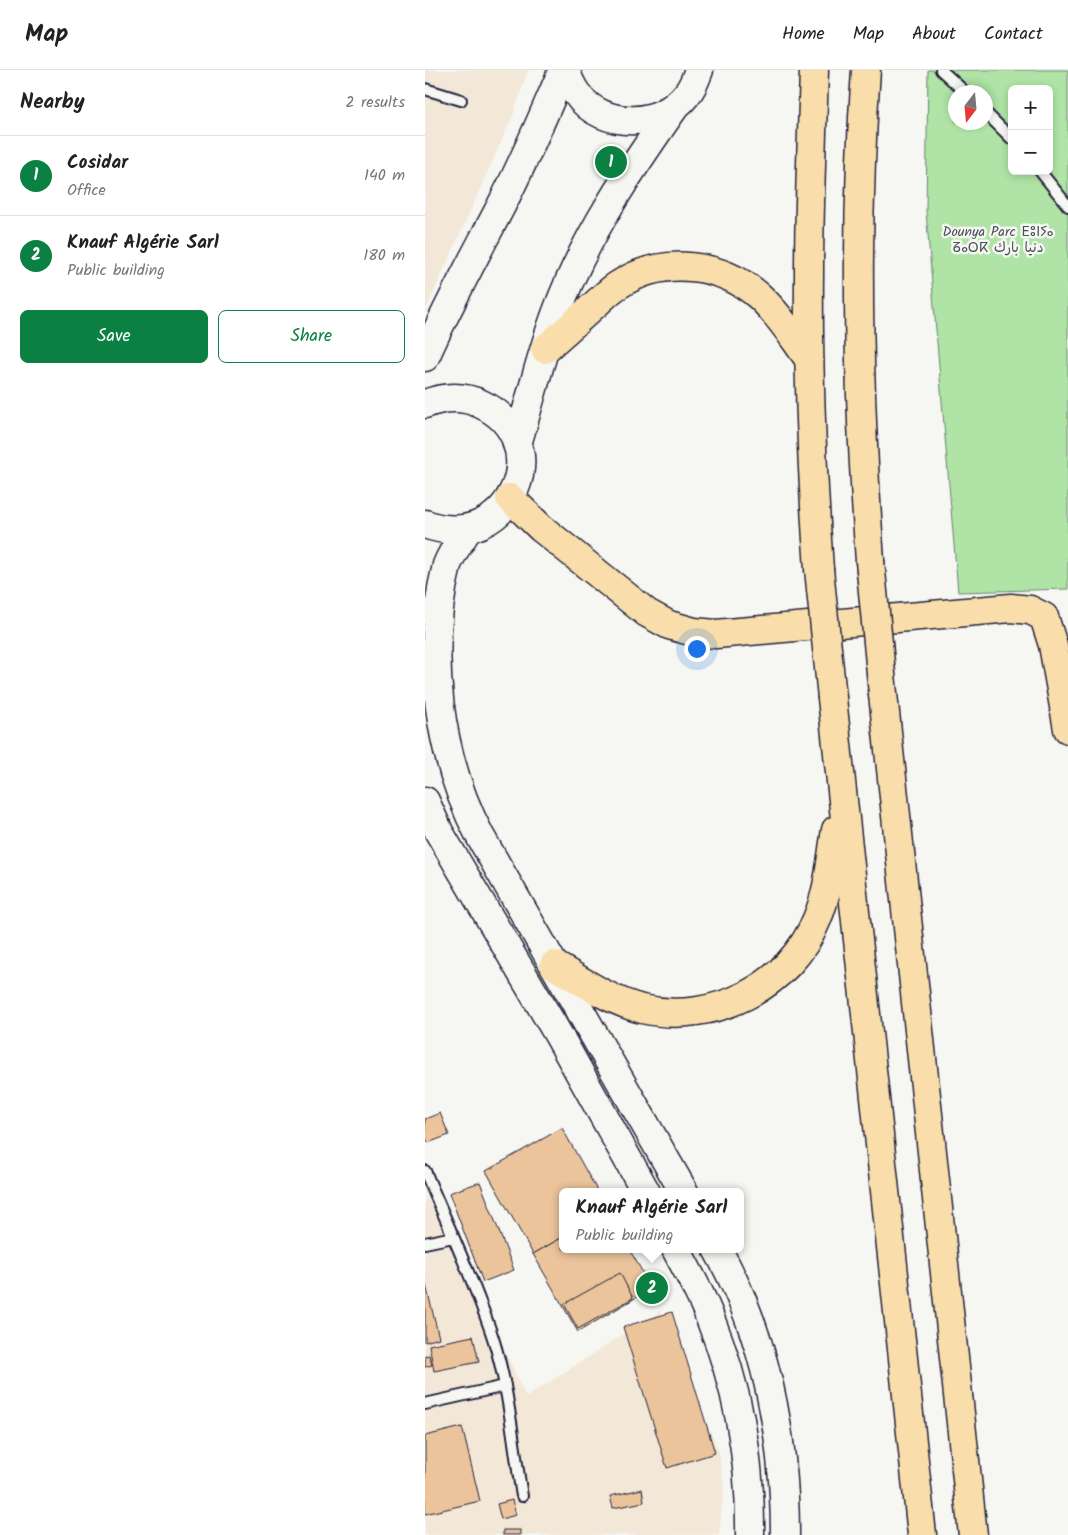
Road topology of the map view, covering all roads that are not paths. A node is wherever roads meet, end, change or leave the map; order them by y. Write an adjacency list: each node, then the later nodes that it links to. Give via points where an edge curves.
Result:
1 (564, 70): 9 (main road, via 578,95 589,106 617,119 648,119); 15 (main road, via 502,205 446,310)
2 (699, 70): 9 (main road, via 687,94)
3 (815, 70): 16 (highway)
4 (866, 70): 39 (highway, bridge, via 858,246 863,470 883,694)
5 (941, 70): 6 (lane)
6 (957, 85)
7 (425, 89): 8 (lane)
8 (461, 100)
9 (676, 105): 14 (main road, via 595,230 558,309)
10 (993, 120): 11 (lane)
11 (1008, 135)
12 (1043, 175): 13 (lane)
13 (1068, 206)
14 (545, 349): 16 (highway, via 621,284 637,275 674,266 712,270 729,276 753,292 773,312); 18 (main road)
15 (425, 357)
16 (809, 359): 23 (highway, bridge, via 813,488)
17 (425, 404): 18 (main road, via 441,398 473,400 501,417)
18 (517, 444): 19 (main road, via 519,476)
19 (510, 498): 21 (main road, via 495,516); 22 (highway, via 541,528 647,613 669,625 695,632 716,634 1011,608 1030,610 1044,617 1053,645)
20 (425, 524): 21 (main road, via 453,530)
21 (468, 529): 25 (main road, via 447,565 433,614 429,663 435,719 465,809)
22 (1068, 729)
23 (841, 791): 25 (highway, via 828,879 817,920 807,939 781,972 746,996 706,1010 664,1012 643,1009 603,994); 38 (highway)
24 (425, 801): 27 (main road, via 439,832)
25 (554, 965): 28 (main road)
26 (425, 1171): 29 (lane)
27 (644, 1188)
28 (682, 1188)
29 (453, 1237): 30 (lane); 33 (lane, via 490,1330)
30 (425, 1243)
31 (679, 1253): 36 (main road, via 710,1318 734,1391 748,1469)
32 (719, 1253): 37 (main road, via 752,1329 772,1400 783,1474)
33 (505, 1386): 34 (lane); 35 (lane)
34 (425, 1404)
35 (521, 1496)
36 (750, 1535)
37 (785, 1535)
38 (922, 1535)
39 (973, 1535)

